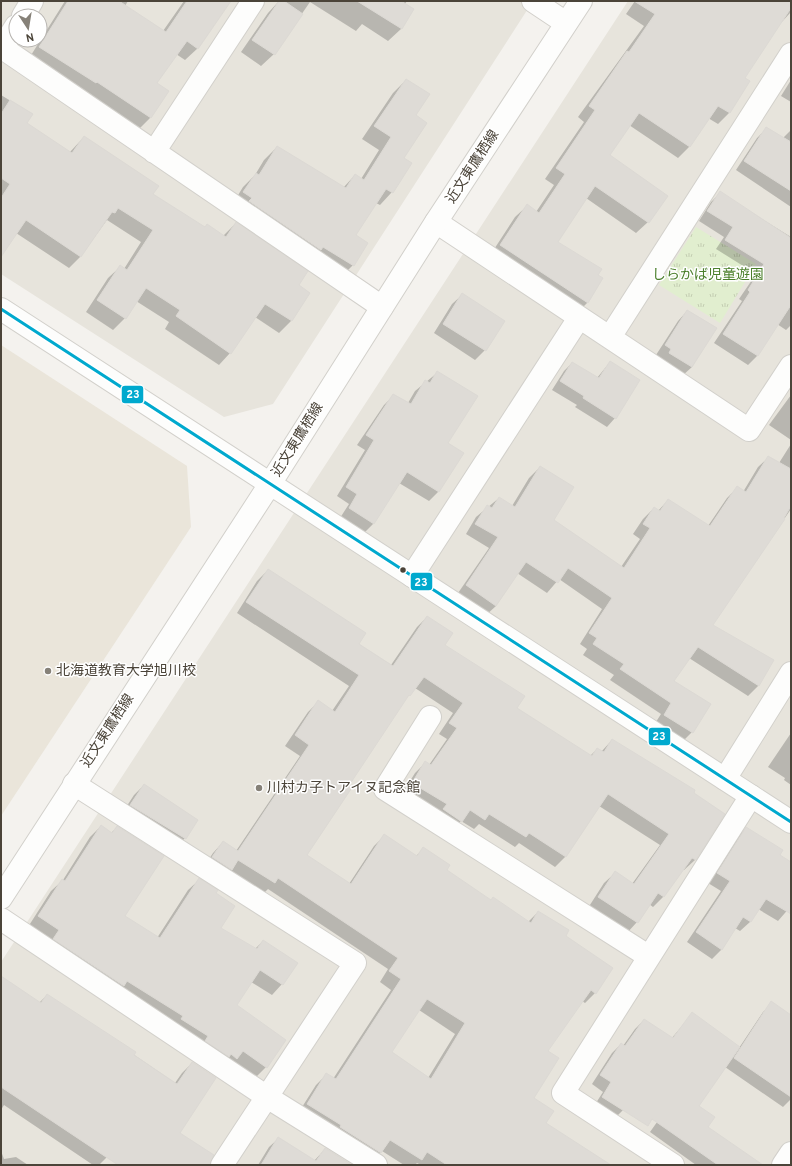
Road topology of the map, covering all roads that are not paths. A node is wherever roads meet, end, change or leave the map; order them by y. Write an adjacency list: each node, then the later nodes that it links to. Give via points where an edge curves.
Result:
1 (253, 1): 8 (street)
2 (533, 1): 4 (street)
3 (581, 1): 4 (street, 近文東鷹栖線)
4 (566, 23): 9 (street, 近文東鷹栖線)
5 (8, 38): 6 (street)
6 (2, 47): 8 (street)
7 (791, 54): 13 (street)
8 (154, 152): 10 (street)
9 (436, 222): 10 (street, 近文東鷹栖線); 12 (street)
10 (382, 307): 15 (street, 近文東鷹栖線)
11 (1, 309): 15 (street)
12 (579, 318): 13 (street); 16 (street)
13 (610, 337): 14 (street, via 749,430)
14 (791, 366)
15 (270, 484): 16 (street); 20 (street, 近文東鷹栖線)
16 (412, 576): 19 (street)
17 (791, 673): 19 (street)
18 (430, 716): 25 (street, via 385,789)
19 (724, 779): 21 (street)
20 (74, 784): 23 (street, 近文東鷹栖線); 26 (street, via 355,963)
21 (751, 796): 22 (street); 25 (street)
22 (791, 822)
23 (1, 898)
24 (1, 919): 26 (street)
25 (648, 956): 30 (street, via 563,1093)
26 (268, 1097): 28 (street); 29 (street)
27 (791, 1153): 31 (street)
28 (222, 1165)
29 (376, 1165)
30 (673, 1165)
31 (783, 1165)

